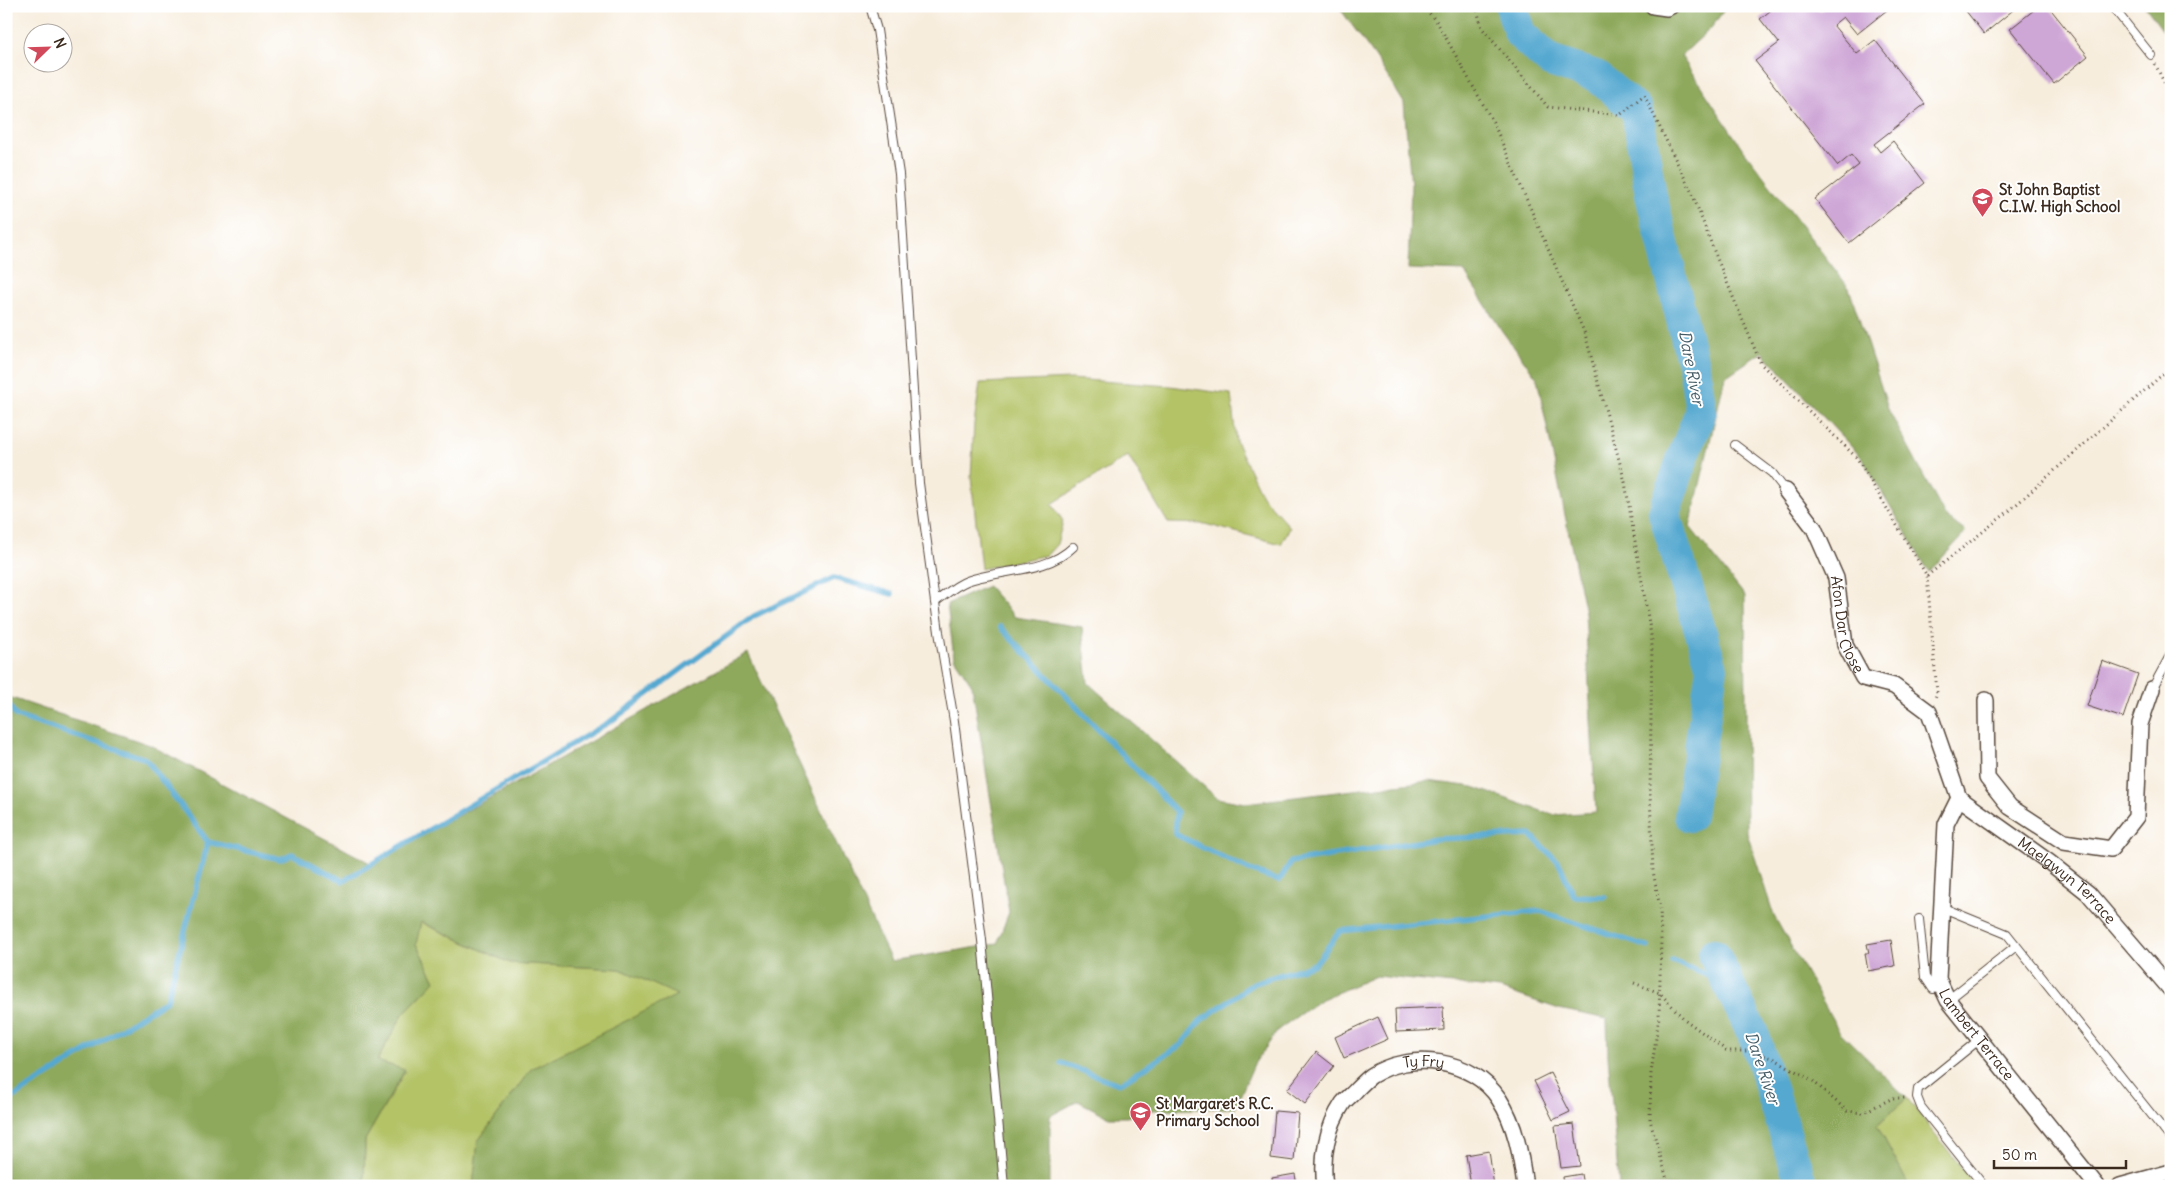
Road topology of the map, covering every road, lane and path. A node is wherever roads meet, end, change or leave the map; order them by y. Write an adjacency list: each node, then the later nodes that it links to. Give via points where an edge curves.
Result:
1 (870, 6): 14 (lane, via 877,30 899,174 919,483)
2 (1423, 6): 27 (path, via 1437,22 1493,122 1585,334 1625,482 1652,641 1650,794 1652,871 1660,908)
3 (1476, 6): 13 (path, via 1482,28 1548,107 1620,115 1644,95 1692,193 1761,364 1857,458)
4 (1653, 6): 5 (street)
5 (1671, 6)
6 (2112, 6): 7 (lane)
7 (2151, 55): 8 (path, via 2165,84)
8 (2171, 113)
9 (2171, 368): 13 (path, via 2009,512)
10 (1735, 445): 11 (lane, via 1772,473)
11 (1786, 490): 18 (street, Afon Dar Close, via 1814,528 1836,578 1845,646 1863,678 1894,686)
12 (1073, 547): 14 (lane, via 1063,557 966,581)
13 (1927, 576): 18 (path, via 1937,693)
14 (934, 602): 33 (lane, via 954,721 985,969)
15 (2171, 654): 16 (lane)
16 (2152, 689): 20 (street, via 2140,724 2136,817 2111,849 2064,842)
17 (1986, 700): 20 (street, via 1987,778 2010,807)
18 (1929, 712): 19 (street, Maelgwyn Terrace)
19 (1959, 798): 21 (street, Maelgwyn Terrace); 22 (street, Lambert Terrace, via 1946,824)
20 (2056, 836): 21 (street)
21 (2049, 862): 26 (street, Maelgwyn Terrace, via 2088,893)
22 (1942, 907): 24 (lane, via 2007,934); 28 (street, Lambert Terrace, via 1938,979)
23 (1919, 919): 28 (lane, via 1925,977 1933,989)
24 (2016, 946): 28 (lane); 31 (lane)
25 (1634, 983): 27 (path)
26 (2171, 990)
27 (1660, 994): 30 (path, via 1684,1019 1726,1051 1747,1051 1773,1058 1813,1080 1847,1112 1862,1113 1893,1098); 36 (path, via 1651,1073 1650,1120)
28 (1945, 994): 29 (street, Lambert Terrace)
29 (1980, 1039): 30 (lane, via 1918,1089); 38 (street, Lambert Terrace)
30 (1917, 1098): 37 (lane)
31 (2171, 1139)
32 (2171, 1172): 39 (street)
33 (1004, 1186)
34 (1325, 1186): 35 (street, Ty Fry, via 1323,1167 1329,1133 1344,1102 1371,1076 1403,1063 1442,1062 1477,1076 1499,1098 1515,1129)
35 (1525, 1186)
36 (1669, 1186)
37 (1984, 1186)
38 (2097, 1186)
39 (2120, 1186)

